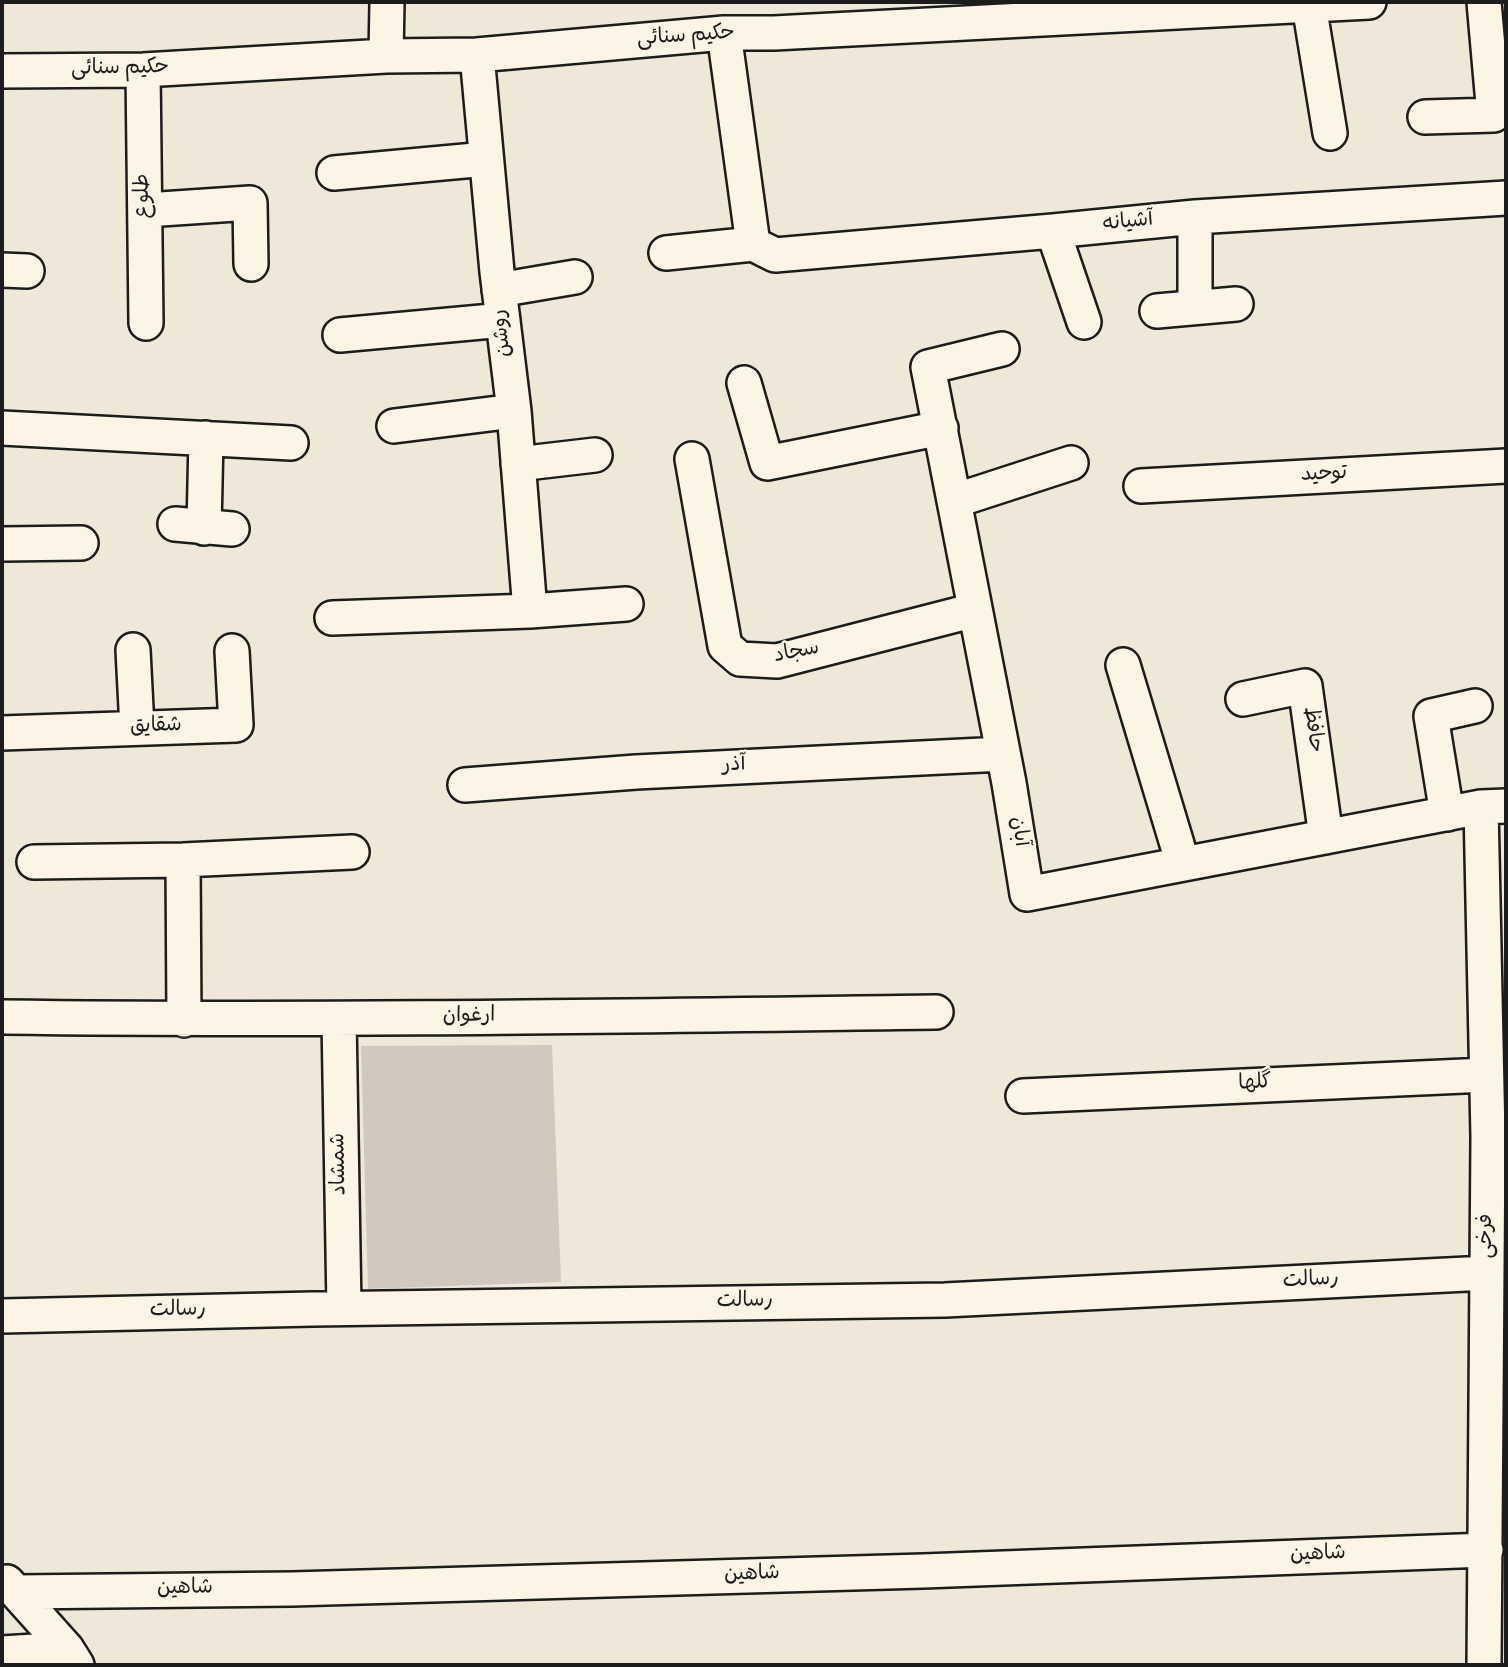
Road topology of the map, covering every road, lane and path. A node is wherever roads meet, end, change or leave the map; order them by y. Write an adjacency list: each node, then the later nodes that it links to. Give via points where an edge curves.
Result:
1 (387, 2): 7 (street)
2 (1369, 2): 4 (street, حکیم سنائی)
3 (1484, 2): 10 (street, via 1494,116)
4 (1309, 5): 5 (street, حکیم سنائی); 11 (street)
5 (724, 33): 6 (street, حکیم سنائی); 18 (street)
6 (477, 55): 7 (street, حکیم سنائی); 12 (street, روشن)
7 (386, 56): 8 (street, حکیم سنائی)
8 (143, 70): 9 (street, حکیم سنائی); 15 (street, طلوع)
9 (2, 71)
10 (1424, 117)
11 (1330, 133)
12 (486, 159): 13 (street); 23 (street, روشن)
13 (334, 173)
14 (1506, 198): 16 (street, آشیانه)
15 (146, 210): 20 (street, via 250,203); 27 (street, طلوع)
16 (1195, 217): 17 (street, آشیانه); 24 (street)
17 (1053, 231): 18 (street, آشیانه, via 775,255); 26 (street)
18 (753, 244): 19 (street)
19 (666, 253)
20 (251, 264)
21 (575, 277): 23 (street)
22 (1236, 304): 24 (street)
23 (501, 305): 28 (street); 31 (street, روشن)
24 (1195, 307): 25 (street)
25 (1157, 311)
26 (1084, 322)
27 (146, 323)
28 (340, 335)
29 (1002, 349): 34 (street, آبان, via 928,367)
30 (744, 383): 34 (street, via 767,463)
31 (514, 411): 32 (street); 40 (street, روشن)
32 (394, 426)
33 (2, 428): 35 (street)
34 (941, 428): 43 (street, آبان)
35 (206, 438): 36 (street); 44 (street)
36 (291, 443)
37 (595, 455): 40 (street)
38 (692, 459): 48 (street, سجاد, via 725,646 740,659 777,661)
39 (1071, 463): 43 (street)
40 (518, 464): 49 (street, روشن)
41 (1506, 466): 42 (street, توحید)
42 (1141, 486)
43 (954, 501): 48 (street, آبان)
44 (204, 527)
45 (81, 543): 46 (street)
46 (2, 544)
47 (626, 604): 49 (street)
48 (975, 610): 58 (street, آبان)
49 (530, 611): 50 (street)
50 (332, 618)
51 (133, 650): 56 (street)
52 (232, 652): 56 (street, شقایق, via 236,725)
53 (1123, 665): 66 (street)
54 (1242, 699): 62 (street, حافظ, via 1305,686)
55 (1475, 706): 61 (street, via 1431,716)
56 (138, 728): 57 (street, شقایق)
57 (2, 733)
58 (1003, 754): 59 (street, آذر); 66 (street, آبان, via 1027,894)
59 (465, 785)
60 (1494, 806): 61 (street, آبان); 67 (street, فرخی)
61 (1447, 814): 62 (street, آبان)
62 (1326, 836): 66 (street, آبان)
63 (352, 852): 64 (street)
64 (183, 860): 65 (street); 71 (street)
65 (34, 862)
66 (1183, 864)
67 (1496, 999): 72 (street, فرخی)
68 (936, 1012): 70 (street, ارغوان)
69 (2, 1017): 71 (street, ارغوان)
70 (339, 1019): 71 (street, ارغوان); 75 (street, شمشاد)
71 (184, 1020)
72 (1486, 1075): 73 (street, گلها); 74 (street, فرخی)
73 (1023, 1096)
74 (1487, 1273): 75 (street, رسالت, via 946,1300); 76 (street, فرخی)
75 (344, 1308): 77 (street, رسالت)
76 (1497, 1315): 78 (street, فرخی)
77 (2, 1316)
78 (1493, 1572): 79 (street, شاهین, via 923,1571 292,1589); 82 (street, فرخی)
79 (9, 1584): 81 (street)
80 (2, 1653): 81 (street)
81 (72, 1657)
82 (1484, 1665)

